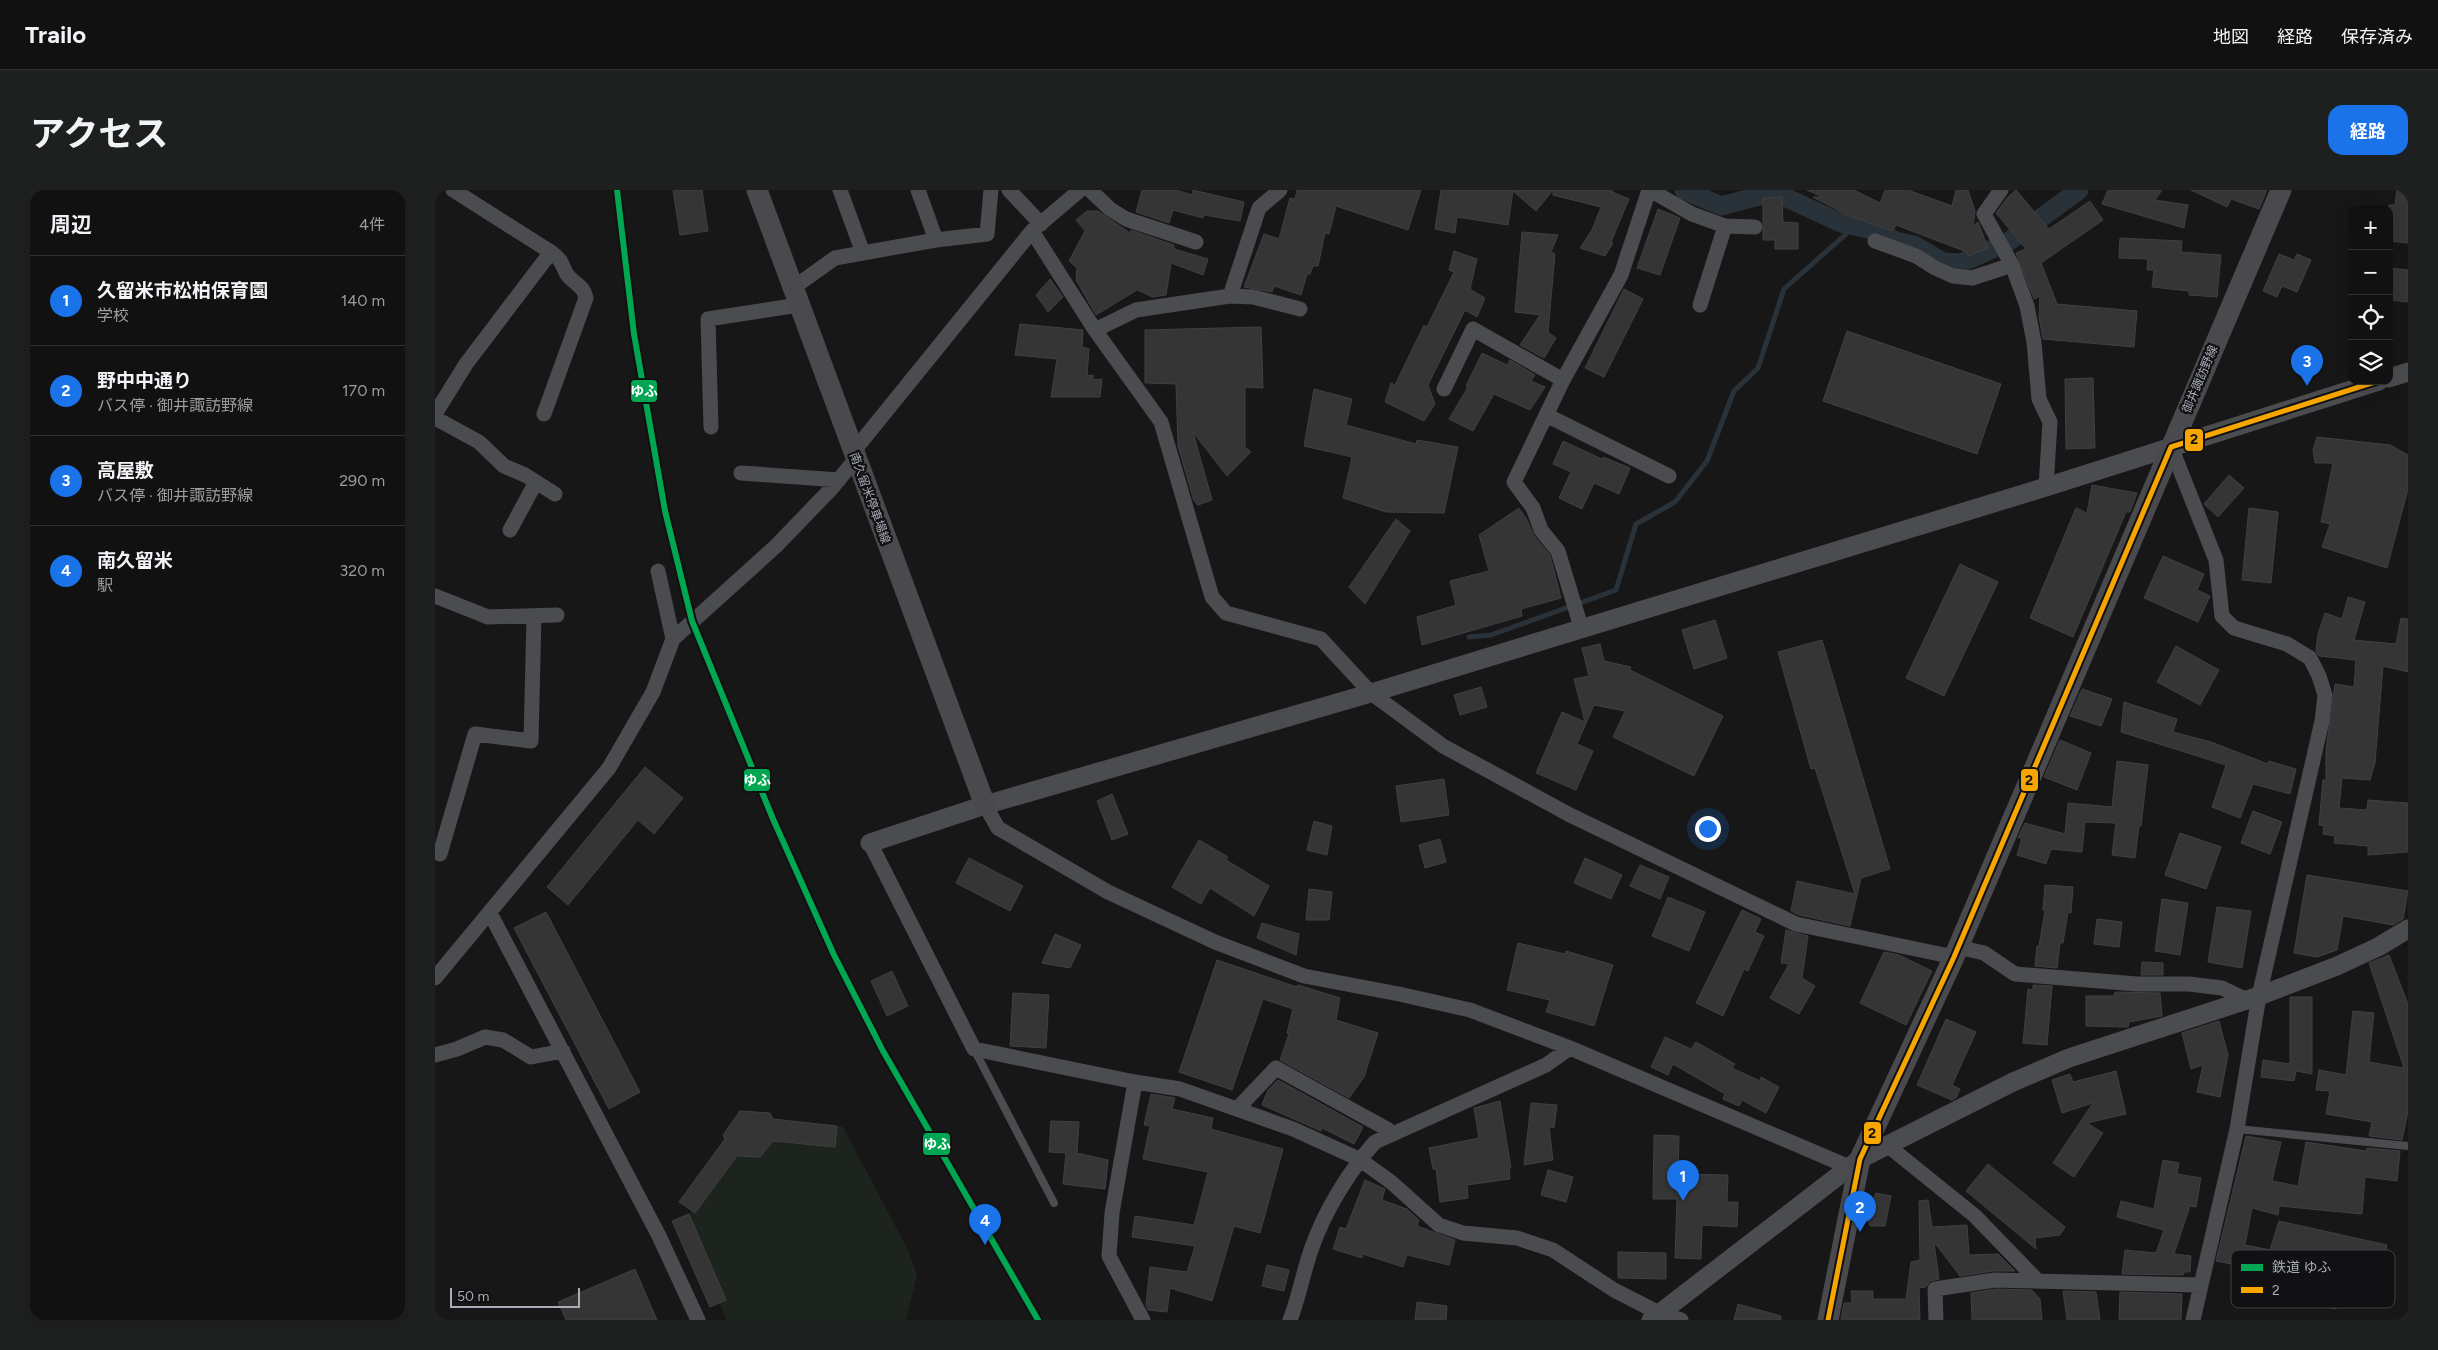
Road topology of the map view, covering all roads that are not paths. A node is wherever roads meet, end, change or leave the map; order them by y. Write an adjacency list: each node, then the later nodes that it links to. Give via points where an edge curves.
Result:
1 (757, 190): 23 (main road, 南久留米停車場線)
2 (840, 190): 20 (street)
3 (918, 190): 16 (street)
4 (991, 190): 16 (street, via 987,234)
5 (1009, 190): 15 (street)
6 (1090, 190): 18 (street, via 1125,219)
7 (1280, 190): 22 (street, via 1259,208)
8 (1649, 190): 13 (street, via 1692,214); 29 (street, via 1621,275)
9 (2001, 190): 21 (street, via 1984,214)
10 (2281, 190): 36 (main road, 御井諏訪野線)
11 (458, 191): 19 (street)
12 (1075, 192): 15 (street)
13 (1725, 226): 14 (street); 24 (street)
14 (1755, 227)
15 (1037, 228): 26 (street); 37 (street)
16 (937, 240): 20 (street)
17 (1875, 241): 21 (street, via 1916,256 1953,276 1971,278)
18 (1196, 242)
19 (551, 252): 32 (street, via 562,260 567,275 585,289 586,298); 34 (street, via 466,364)
20 (863, 253): 23 (street, via 835,258)
21 (2012, 265): 42 (street, via 2034,342 2039,399 2050,422)
22 (1231, 296): 25 (street, via 1253,297); 26 (street, via 1136,310)
23 (796, 297): 35 (street, via 708,319); 37 (main road, 南久留米停車場線)
24 (1700, 305)
25 (1300, 309)
26 (1095, 330): 51 (street, via 1161,422 1213,598 1226,613 1321,639)
27 (2408, 372): 28 (street)
28 (2393, 377)
29 (1563, 380): 31 (street, via 1473,329); 33 (street)
30 (2366, 385): 36 (street)
31 (1444, 389)
32 (545, 414)
33 (1546, 415): 39 (street); 49 (street, via 1514,482 1533,508 1541,530 1558,551)
34 (435, 416): 41 (street, via 479,442 504,466)
35 (711, 427)
36 (2171, 447): 42 (street); 57 (main road, 御井諏訪野線); 59 (street, via 2216,560 2221,616 2234,628 2287,644 2310,658 2325,695 2322,721)
37 (854, 456): 40 (street); 52 (main road, 南久留米停車場線)
38 (741, 473): 40 (street)
39 (1669, 476)
40 (839, 480): 50 (street, via 777,546)
41 (537, 482): 43 (street); 44 (street)
42 (2046, 487): 49 (street)
43 (555, 494)
44 (510, 530)
45 (658, 571): 50 (street)
46 (435, 596): 48 (street, via 488,617)
47 (557, 615): 48 (street)
48 (534, 616): 54 (street, via 531,741 475,734)
49 (1581, 627): 51 (street)
50 (673, 639): 55 (street, via 653,692 609,768)
51 (1371, 692): 52 (street); 57 (street, via 1443,746 1570,815 1796,924)
52 (985, 805): 53 (street); 60 (street, via 998,828 1108,892 1215,942 1304,976 1470,1010)
53 (870, 843): 61 (street)
54 (441, 854)
55 (490, 913): 58 (street); 62 (street)
56 (2407, 934): 59 (street, via 2337,966)
57 (1956, 952): 59 (street, via 1984,954 2015,974 2137,984 2197,985 2222,988); 71 (main road, 御井諏訪野線)
58 (435, 978)
59 (2253, 998): 66 (street); 68 (street, via 2069,1058)
60 (1569, 1048): 67 (street, via 1546,1065); 71 (street)
61 (974, 1049): 64 (street); 72 (lane)
62 (563, 1051): 63 (street, via 531,1056 503,1040 485,1036); 76 (street)
63 (435, 1055)
64 (1135, 1082): 65 (street, via 1181,1089); 77 (street, via 1112,1212 1109,1256)
65 (1238, 1108): 67 (street, via 1276,1068); 70 (street, via 1293,1128)
66 (2237, 1129): 69 (lane); 74 (street)
67 (1391, 1134): 70 (street, via 1375,1142)
68 (1887, 1145): 71 (street); 73 (street, via 1975,1216)
69 (2408, 1146)
70 (1359, 1159): 75 (street, via 1391,1182 1439,1225 1463,1233 1517,1238 1553,1250); 78 (street, via 1336,1196 1311,1249)
71 (1854, 1163): 75 (street); 80 (main road, 御井諏訪野線)
72 (1054, 1203)
73 (2036, 1279): 74 (street); 81 (street, via 1995,1280 1935,1289)
74 (2200, 1285): 82 (street)
75 (1655, 1317): 79 (street)
76 (699, 1320)
77 (1143, 1320)
78 (1290, 1320)
79 (1681, 1320)
80 (1828, 1320)
81 (1936, 1320)
82 (2193, 1320)

